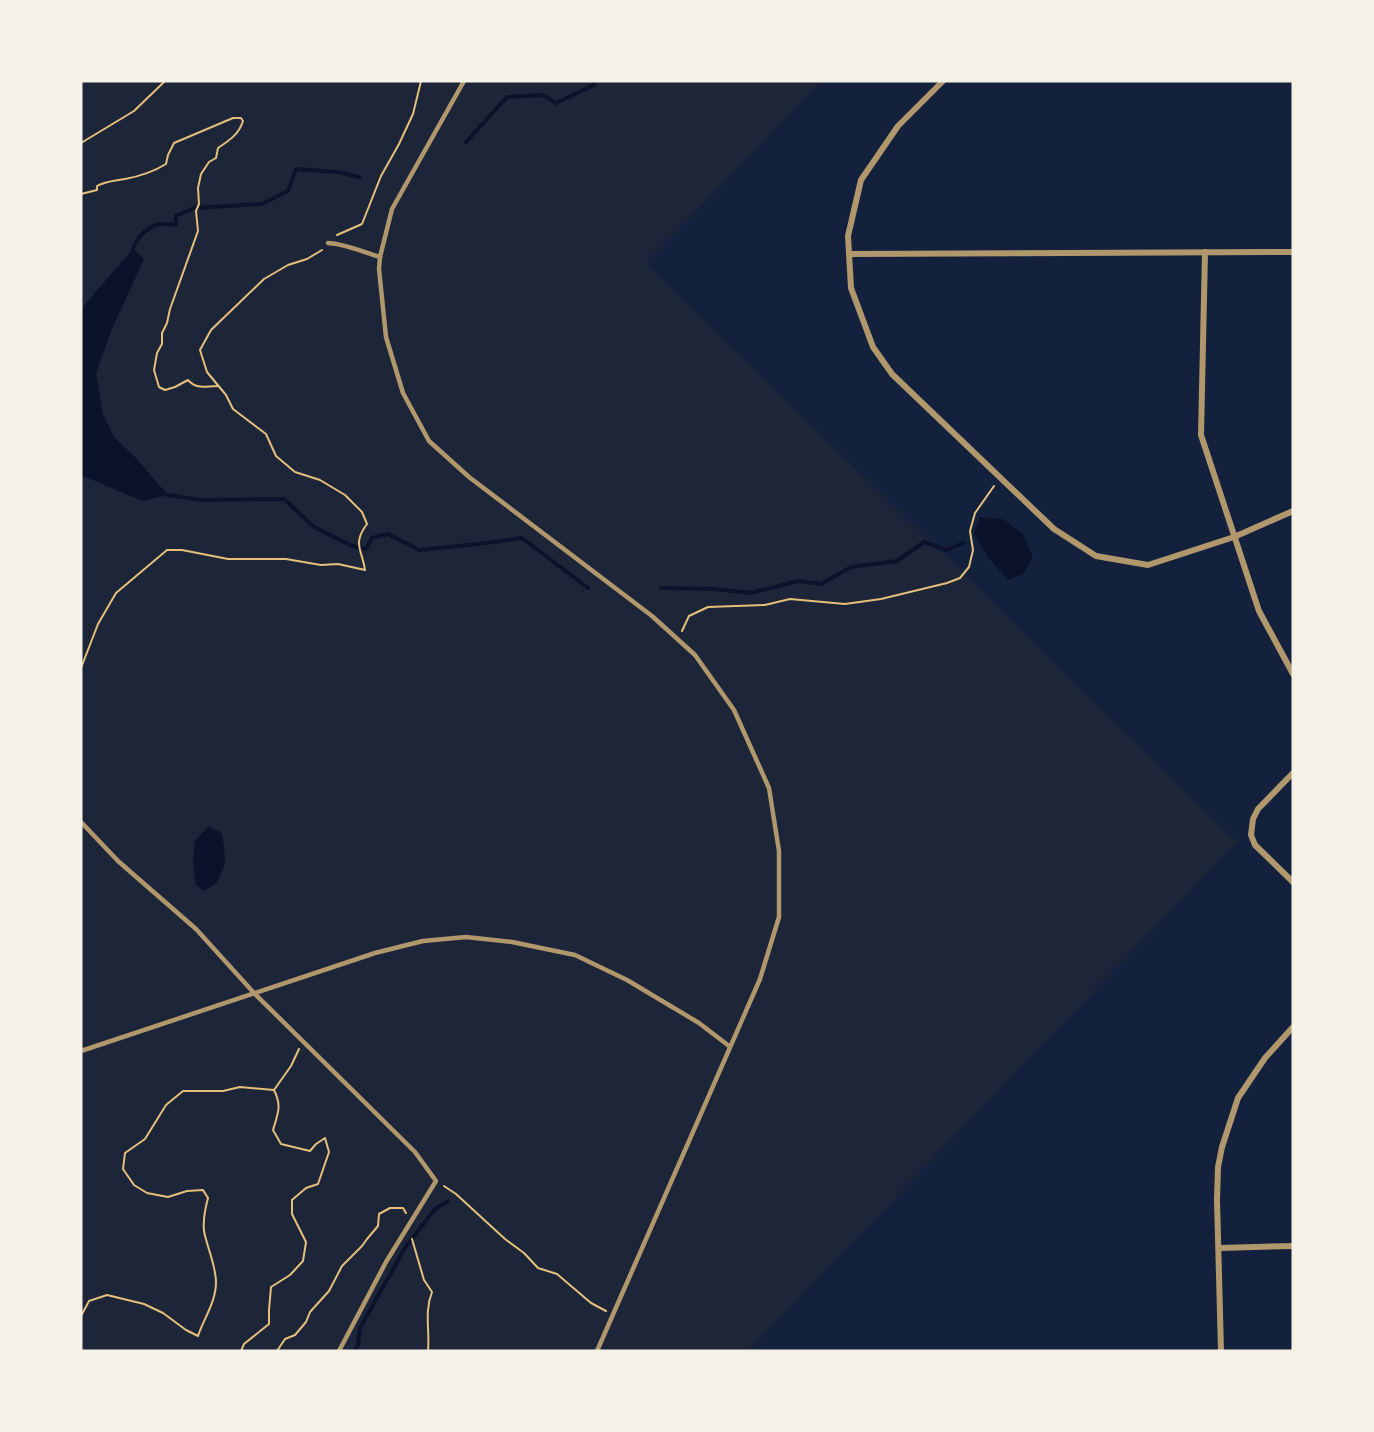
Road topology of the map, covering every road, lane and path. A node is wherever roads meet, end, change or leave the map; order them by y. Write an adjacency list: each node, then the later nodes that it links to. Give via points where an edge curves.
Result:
1 (165, 81): 5 (path, via 134,111)
2 (421, 81): 7 (path, via 412,114 362,224 336,235)
3 (464, 81): 11 (lane, via 392,209)
4 (943, 81): 10 (street, via 898,126 861,180 848,236)
5 (81, 143)
6 (81, 194): 12 (path, via 97,190 105,182 152,172 166,164 174,143 241,118 241,128 218,148 216,158 201,174 196,211 198,231 162,333 154,370 159,387 165,390 188,380 193,386)
7 (328, 243): 11 (lane); 12 (path, via 264,279 212,330 200,350 207,372)
8 (1205, 252): 9 (street); 10 (street); 15 (street, via 1201,435)
9 (1293, 252)
10 (849, 254): 13 (street, via 851,288 873,347 892,374)
11 (380, 257): 16 (lane, via 386,337 403,393 429,441 469,477)
12 (218, 386): 17 (path, via 233,410 266,434 276,456 295,472 320,480 345,495 362,512 367,524 360,533 358,547 364,570 338,564 228,559 167,550 116,593 98,624)
13 (1000, 478): 15 (street, via 1054,529 1096,556 1148,565); 16 (path, via 975,513 970,531 974,550 969,567 960,578 881,599 845,604 790,599 765,605 708,607 689,616)
14 (1293, 511): 15 (street)
15 (1234, 537): 18 (street, via 1259,611)
16 (678, 639): 25 (lane, via 695,655 734,710 769,788 779,851 779,917 760,979)
17 (81, 668)
18 (1293, 674)
19 (1293, 773): 21 (street, via 1258,809 1251,835 1255,845)
20 (81, 822): 22 (lane, via 118,861 196,929)
21 (1293, 882)
22 (254, 993): 24 (lane); 25 (lane, via 423,940 466,937 512,942 575,955 627,980 699,1023); 26 (lane)
23 (1293, 1028): 30 (street, via 1251,1077 1228,1124 1218,1167)
24 (302, 1041): 27 (path); 28 (lane, via 415,1152)
25 (729, 1046): 31 (lane)
26 (81, 1051)
27 (274, 1090): 32 (path, via 240,1087 183,1092 166,1105 145,1138 125,1154 123,1169 134,1185 147,1193 168,1197 203,1190 208,1198 204,1229 216,1281 213,1301 198,1336 144,1304 106,1295 89,1301); 33 (path, via 278,1113 273,1130 281,1144 310,1151 325,1138 329,1152 318,1184 292,1200 292,1214 306,1242 303,1261 271,1287 269,1324)
28 (436, 1181): 31 (path, via 456,1194 538,1269 558,1274 591,1303); 34 (lane, via 386,1262)
29 (1293, 1246): 30 (street)
30 (1219, 1248): 36 (street)
31 (612, 1315): 35 (lane)
32 (81, 1316)
33 (241, 1351)
34 (339, 1351)
35 (597, 1351)
36 (1221, 1351)

